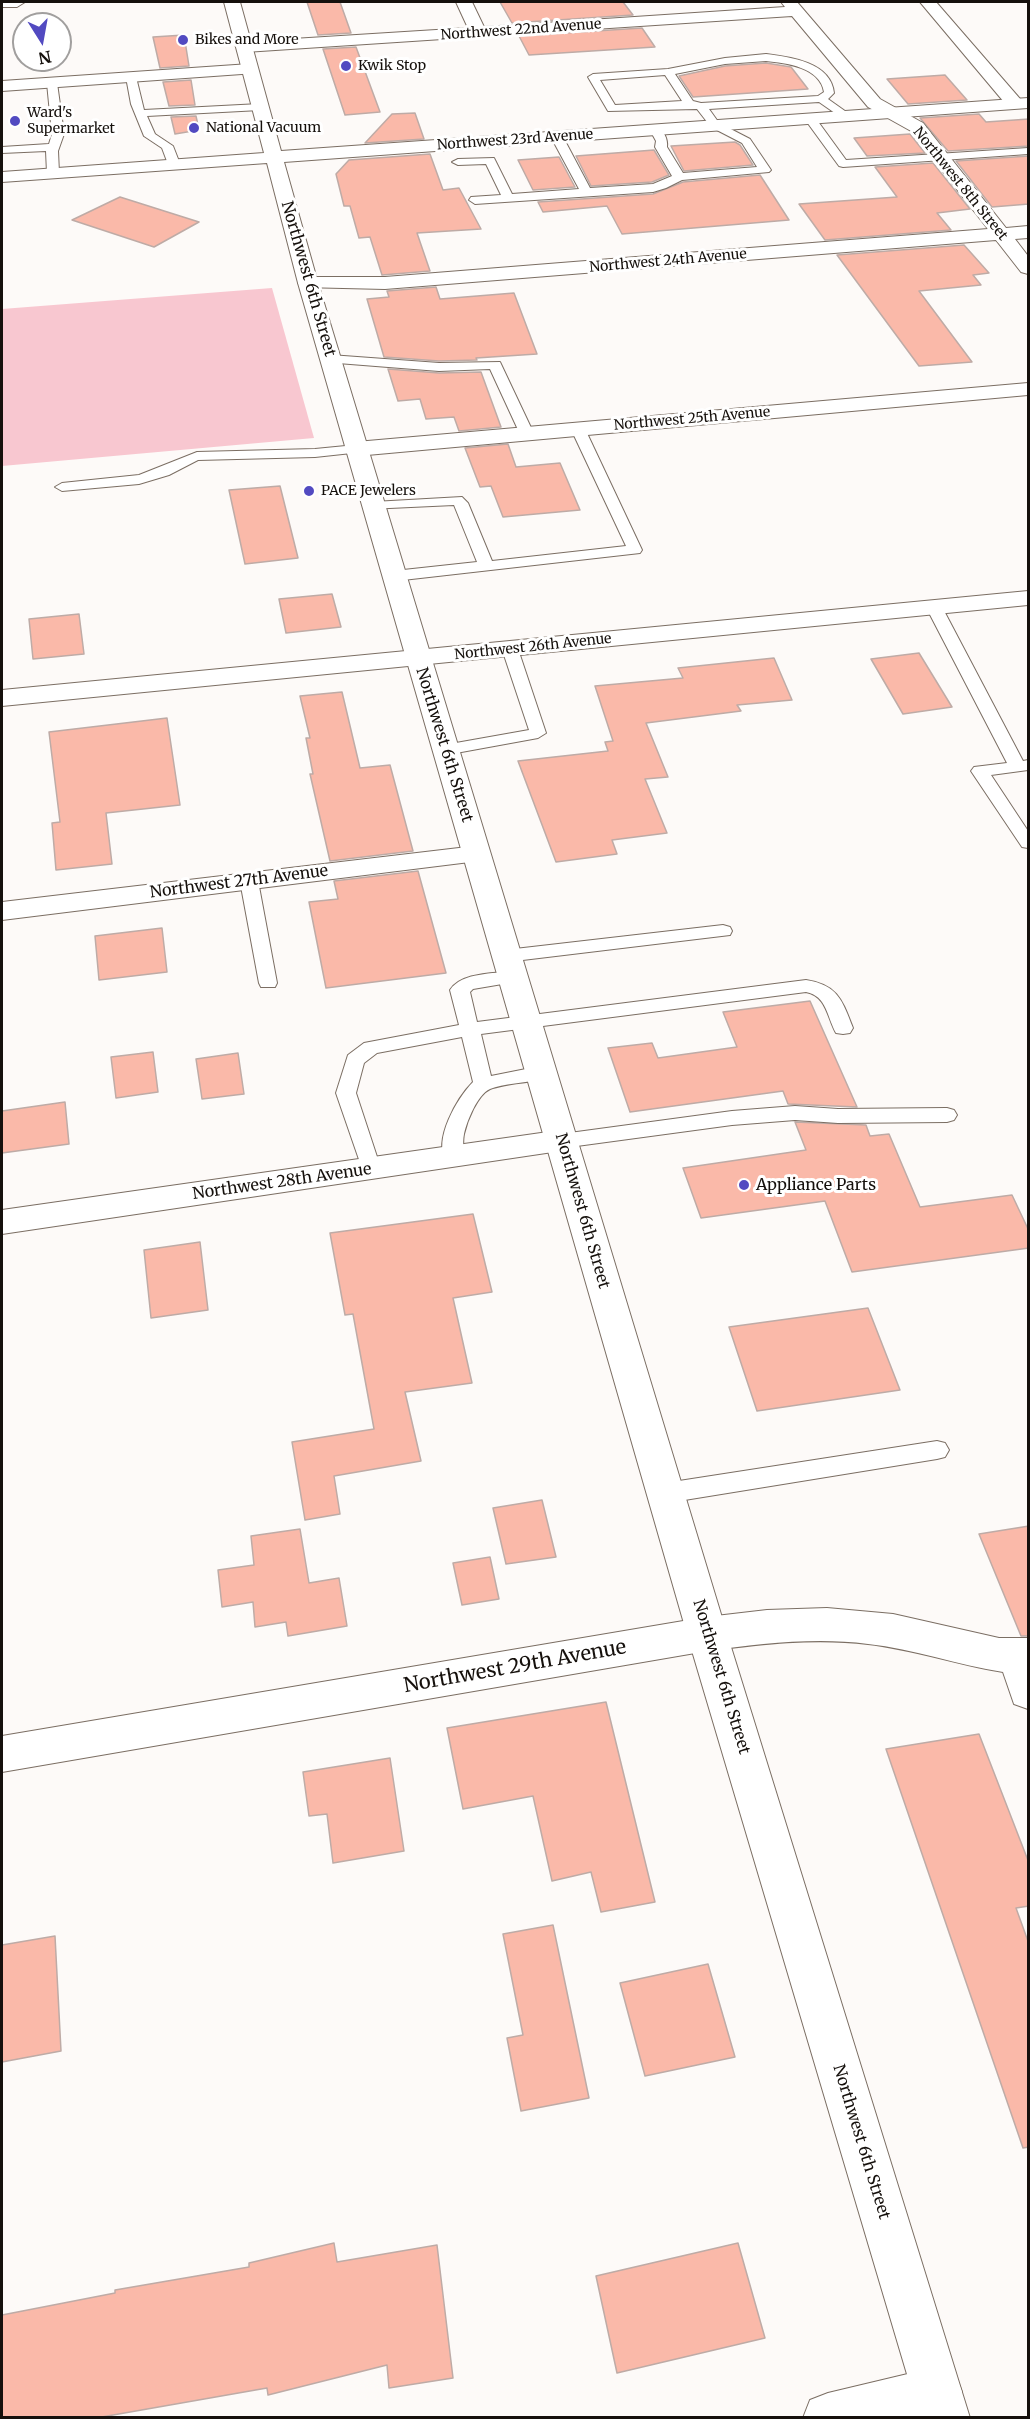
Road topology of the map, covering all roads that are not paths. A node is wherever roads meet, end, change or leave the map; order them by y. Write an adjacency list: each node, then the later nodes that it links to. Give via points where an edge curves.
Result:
1 (2, 2): 2 (street)
2 (11, 2): 3 (street)
3 (17, 2)
4 (232, 2): 11 (street, Northwest 6th Street)
5 (464, 2): 10 (street)
6 (676, 2): 9 (street)
7 (928, 2): 20 (street)
8 (793, 6): 9 (street, Northwest 22nd Avenue); 12 (street, Northwest 8th Street)
9 (688, 19): 10 (street, Northwest 22nd Avenue)
10 (479, 33): 11 (street, Northwest 22nd Avenue)
11 (245, 46): 14 (street, Northwest 6th Street)
12 (841, 64): 13 (lane); 24 (street, Northwest 8th Street, via 874,103)
13 (807, 66): 15 (lane, via 794,60 768,58); 19 (lane, via 829,87 829,93)
14 (250, 69): 16 (street); 23 (street, Northwest 6th Street)
15 (668, 72): 21 (lane); 21 (lane, via 593,77 612,109)
16 (131, 77): 17 (street); 25 (lane)
17 (52, 83): 18 (street); 31 (lane, via 58,134)
18 (2, 86)
19 (821, 99): 22 (lane); 26 (lane)
20 (1022, 103): 24 (street, Northwest 23rd Avenue)
21 (689, 104): 22 (lane)
22 (701, 106): 28 (lane)
23 (261, 107): 25 (lane); 34 (street, Northwest 6th Street)
24 (891, 112): 26 (street, Northwest 23rd Avenue); 35 (street, Northwest 8th Street, via 917,127)
25 (140, 113): 37 (lane, via 150,136 167,146)
26 (846, 116): 27 (street, Northwest 23rd Avenue)
27 (810, 118): 28 (street, Northwest 23rd Avenue); 35 (lane, via 843,164)
28 (715, 125): 29 (street, Northwest 23rd Avenue); 40 (lane, via 746,141 765,170)
29 (648, 130): 30 (street, Northwest 23rd Avenue); 40 (lane, via 648,142 661,147)
30 (557, 136): 34 (street, Northwest 23rd Avenue); 41 (lane)
31 (54, 147): 32 (lane); 38 (lane)
32 (2, 150)
33 (1029, 151): 35 (lane)
34 (274, 157): 37 (street, Northwest 23rd Avenue); 47 (street, Northwest 6th Street)
35 (941, 157): 45 (street, Northwest 8th Street)
36 (458, 162): 42 (lane, via 490,160)
37 (174, 164): 38 (street, Northwest 23rd Avenue)
38 (53, 173): 39 (street, Northwest 23rd Avenue)
39 (2, 177)
40 (679, 177): 41 (lane, via 652,188)
41 (586, 192): 42 (lane)
42 (508, 198): 43 (lane)
43 (475, 200)
44 (1029, 232): 45 (street, Northwest 24th Avenue)
45 (1001, 234): 46 (street, Northwest 8th Street); 47 (street, Northwest 24th Avenue, via 386,283)
46 (1029, 268)
47 (308, 283): 48 (street, Northwest 6th Street)
48 (330, 359): 51 (lane, via 440,367 495,365); 52 (street, Northwest 6th Street)
49 (1029, 389): 50 (street, Northwest 25th Avenue)
50 (578, 429): 51 (street, Northwest 25th Avenue); 55 (lane, via 635,550)
51 (527, 434): 52 (street, Northwest 25th Avenue)
52 (357, 449): 53 (lane, via 197,456 146,477); 54 (street, Northwest 6th Street)
53 (62, 487)
54 (373, 506): 55 (lane, via 457,500); 56 (street, Northwest 6th Street)
55 (486, 566): 56 (lane)
56 (394, 576): 60 (street, Northwest 6th Street)
57 (1029, 598): 58 (street, Northwest 26th Avenue)
58 (934, 608): 59 (street, Northwest 26th Avenue); 63 (lane)
59 (510, 649): 60 (street, Northwest 26th Avenue); 62 (lane, via 538,733)
60 (418, 658): 61 (street, Northwest 26th Avenue); 62 (street, Northwest 6th Street)
61 (2, 698)
62 (445, 750): 65 (street, Northwest 6th Street)
63 (1023, 765): 64 (lane, via 980,771)
64 (1029, 843)
65 (476, 854): 66 (street, Northwest 27th Avenue); 69 (street, Northwest 6th Street)
66 (249, 881): 67 (street, Northwest 27th Avenue); 70 (lane)
67 (2, 911)
68 (723, 931): 69 (lane)
69 (509, 967): 71 (street, Northwest 6th Street); 73 (lane, via 460,990)
70 (268, 983)
71 (526, 1021): 72 (lane, via 806,986 820,987 830,996); 73 (lane); 74 (street, Northwest 6th Street)
72 (843, 1028)
73 (470, 1029): 75 (lane); 79 (lane, via 371,1048 355,1060 346,1093)
74 (542, 1073): 75 (lane); 77 (street, Northwest 6th Street)
75 (483, 1084): 78 (lane, via 457,1124)
76 (947, 1115): 77 (lane, via 795,1113)
77 (562, 1141): 78 (street, Northwest 28th Avenue); 82 (street, Northwest 6th Street)
78 (453, 1156): 79 (street, Northwest 28th Avenue)
79 (371, 1169): 80 (street, Northwest 28th Avenue)
80 (2, 1222)
81 (937, 1450): 82 (lane)
82 (666, 1493): 83 (street, Northwest 6th Street)
83 (707, 1634): 84 (street, Northwest 29th Avenue, via 817,1624 867,1626); 85 (street, Northwest 29th Avenue); 86 (street, Northwest 6th Street)
84 (1025, 1668)
85 (2, 1754)
86 (941, 2405): 87 (street)
87 (828, 2418)

